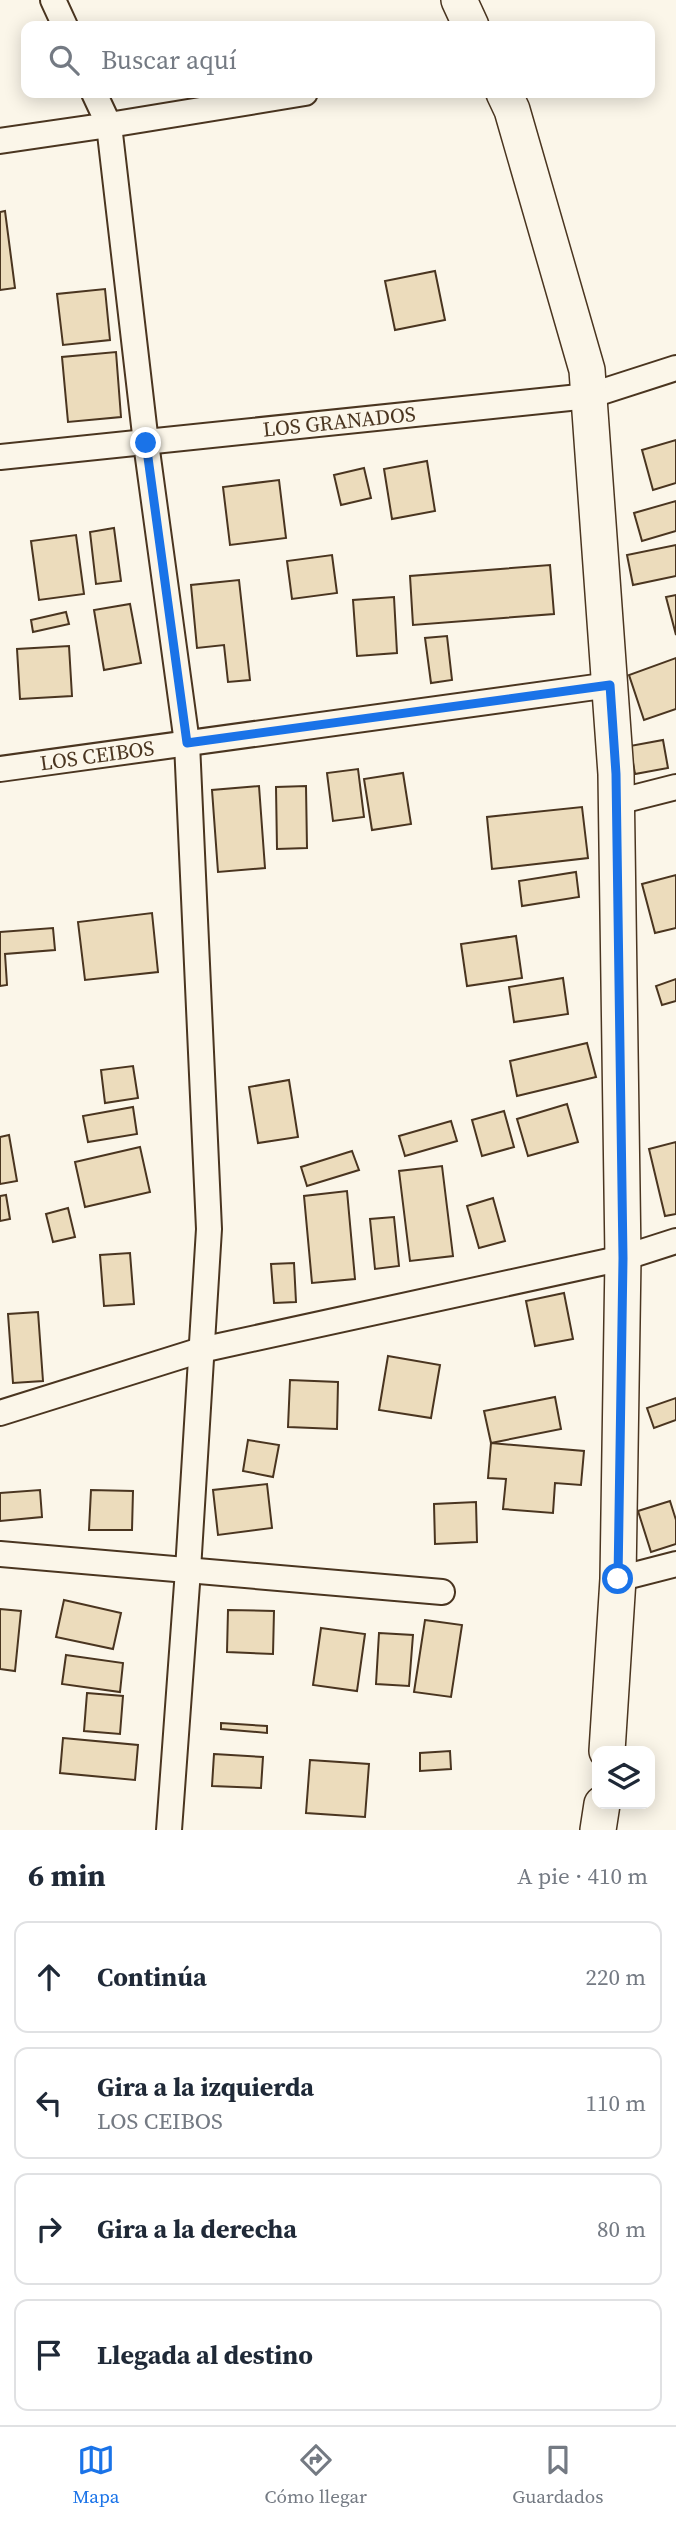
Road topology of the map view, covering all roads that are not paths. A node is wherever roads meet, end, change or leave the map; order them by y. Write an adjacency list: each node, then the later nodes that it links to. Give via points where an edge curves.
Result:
1 (53, 0): 3 (street)
2 (459, 0): 4 (street)
3 (63, 21)
4 (469, 21)
5 (96, 98): 8 (street)
6 (274, 98): 8 (street)
7 (506, 98): 11 (street, via 587,370)
8 (109, 125): 9 (street); 12 (street)
9 (0, 141)
10 (676, 368): 11 (street, LOS GRANADOS)
11 (589, 396): 12 (street, LOS GRANADOS); 14 (street)
12 (146, 443): 13 (street, LOS GRANADOS); 15 (street)
13 (0, 457)
14 (610, 685): 15 (street, LOS CEIBOS); 18 (street)
15 (187, 743): 16 (street, LOS CEIBOS); 21 (street, via 209,1229)
16 (0, 769)
17 (676, 787): 18 (street)
18 (617, 802): 20 (street)
19 (676, 1241): 20 (street)
20 (623, 1258): 21 (street); 26 (street)
21 (201, 1350): 22 (street); 25 (street)
22 (0, 1413)
23 (0, 1554): 25 (street)
24 (676, 1564): 26 (street)
25 (188, 1570): 27 (street); 30 (street)
26 (618, 1579): 28 (street)
27 (442, 1592)
28 (607, 1746)
29 (601, 1809): 31 (street)
30 (169, 1830)
31 (598, 1830)

